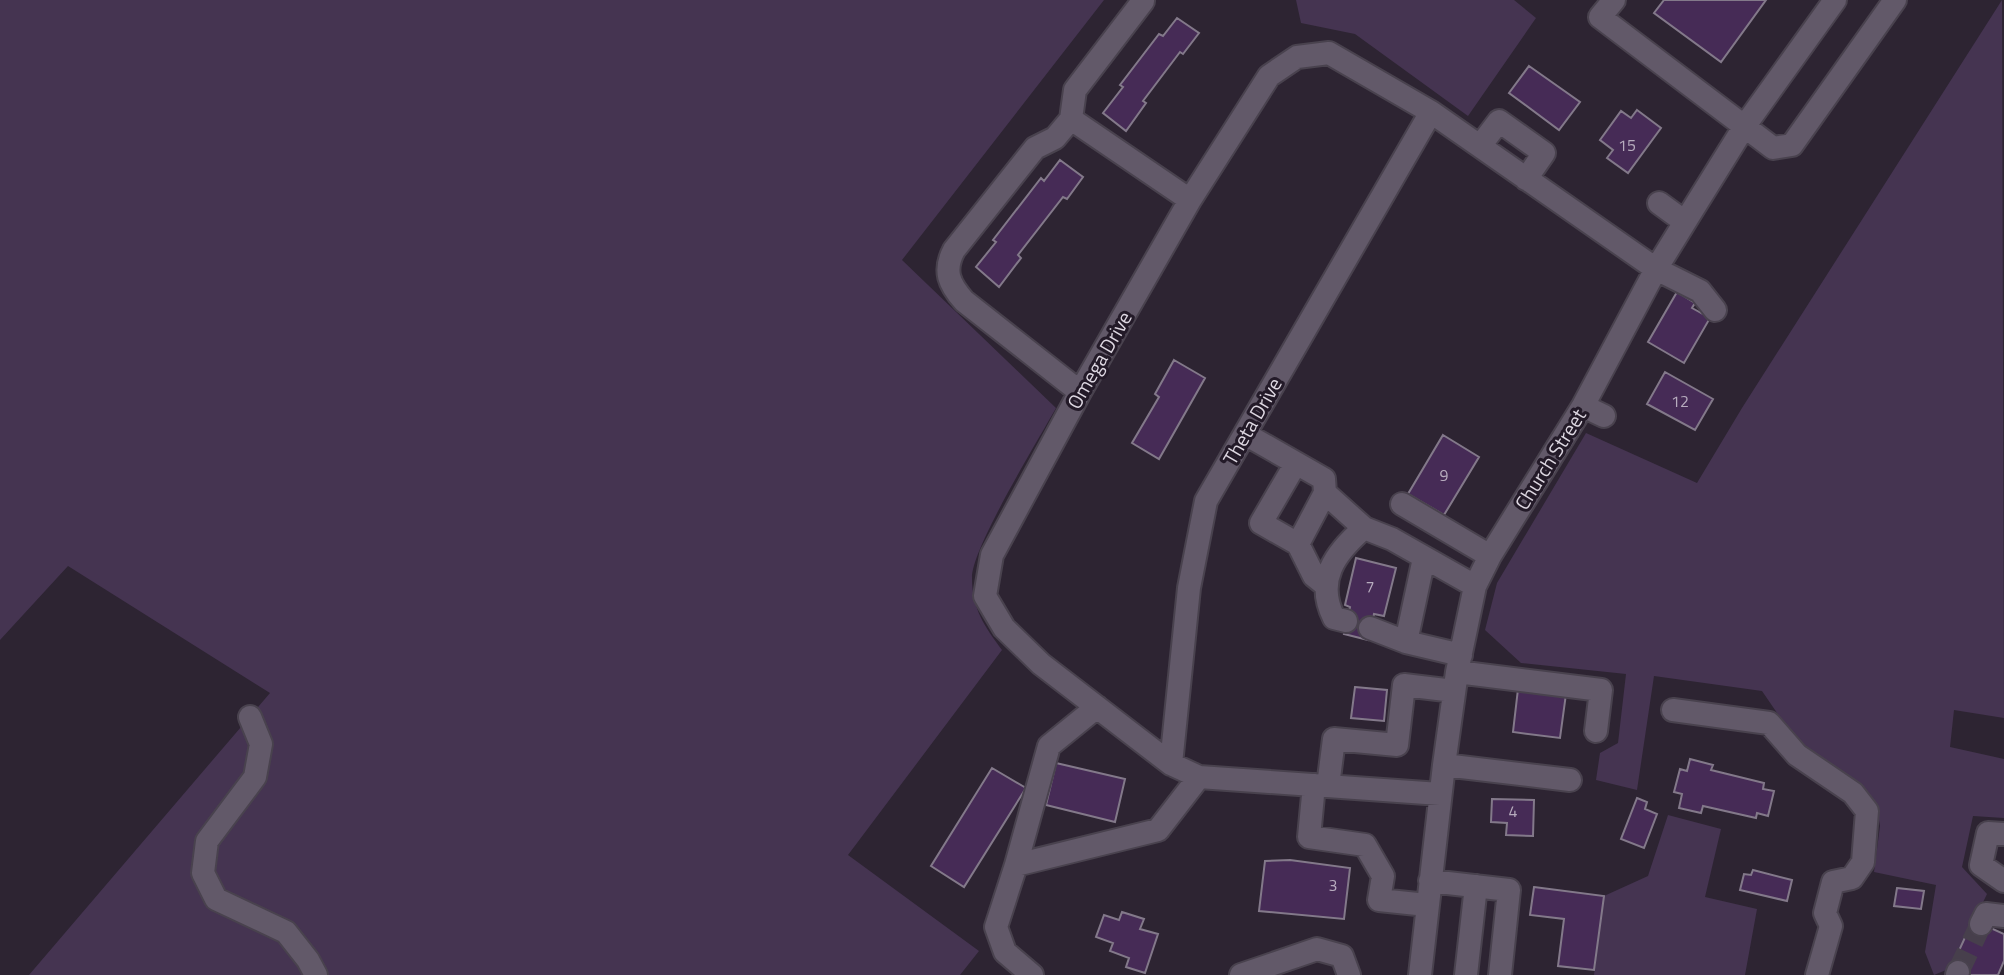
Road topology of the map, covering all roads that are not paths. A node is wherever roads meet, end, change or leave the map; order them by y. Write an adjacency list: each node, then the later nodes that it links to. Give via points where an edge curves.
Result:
1 (1614, 0): 7 (street, via 1600,17)
2 (1835, 0): 7 (street, Church Street)
3 (1895, 0): 7 (street, via 1792,145 1773,148)
4 (1143, 1): 6 (street, via 1075,90)
5 (1431, 112): 8 (street, Omega Drive); 10 (street, Omega Drive, via 1329,53 1297,57 1269,76); 18 (street, Theta Drive)
6 (1071, 119): 10 (street); 15 (street, via 1055,138 1035,148 947,263 951,286 964,301)
7 (1744, 127): 12 (street, Church Street)
8 (1480, 146): 9 (street, Omega Drive); 9 (street, via 1499,121 1544,153)
9 (1526, 179): 13 (street, Omega Drive)
10 (1190, 200): 15 (street, Omega Drive)
11 (1659, 203): 12 (street)
12 (1685, 222): 13 (street, Church Street)
13 (1656, 269): 14 (street, Omega Drive, via 1700,291); 16 (street, Church Street)
14 (1715, 310)
15 (1080, 392): 32 (street, Omega Drive, via 992,555 985,596 1004,628)
16 (1583, 406): 17 (street); 24 (street, Church Street)
17 (1604, 416)
18 (1245, 434): 19 (street); 36 (street, Theta Drive, via 1206,501 1196,543)
19 (1296, 463): 20 (street, via 1324,479); 23 (street, via 1261,523)
20 (1325, 493): 22 (street); 23 (street)
21 (1402, 504): 24 (street)
22 (1364, 528): 25 (street); 26 (street, via 1343,545)
23 (1298, 544): 26 (street, via 1314,576)
24 (1490, 556): 27 (street, Church Street)
25 (1424, 558): 27 (street); 30 (street)
26 (1324, 584): 28 (street, via 1334,618)
27 (1475, 586): 31 (street, Church Street)
28 (1346, 621)
29 (1370, 628): 30 (street)
30 (1406, 642): 31 (street)
31 (1457, 673): 35 (street, via 1601,690); 37 (street, Church Street); 40 (street, via 1404,685 1397,745 1334,739)
32 (1097, 707): 36 (street, Omega Drive); 43 (street, via 1049,746)
33 (1673, 710): 57 (street, via 1769,723 1797,755 1853,793 1867,811 1863,862 1852,878 1833,882 1825,913 1831,926)
34 (250, 717): 50 (street, via 261,744 255,777 207,841 203,873 216,899 286,932)
35 (1596, 731)
36 (1171, 764): 38 (street, Omega Drive)
37 (1444, 765): 39 (street); 41 (street, Church Street)
38 (1199, 777): 40 (street, Omega Drive); 43 (street, via 1158,830)
39 (1570, 780)
40 (1321, 786): 41 (street, Omega Drive); 47 (street, via 1309,837 1365,845 1383,876 1379,900)
41 (1440, 794): 44 (street, Church Street)
42 (2004, 834): 45 (street, via 1988,833 1981,865)
43 (1016, 865): 51 (street, via 996,927 1005,952)
44 (1430, 881): 46 (street); 47 (street, Church Street)
45 (2004, 881)
46 (1476, 886): 55 (street); 56 (street, via 1509,890)
47 (1427, 905): 54 (street, Church Street)
48 (2004, 916): 49 (street, via 1986,914)
49 (1981, 924)
50 (316, 975)
51 (1032, 975)
52 (1241, 975): 53 (street, via 1317,949 1342,956)
53 (1349, 975)
54 (1420, 975)
55 (1466, 975)
56 (1500, 975)
57 (1817, 975)

